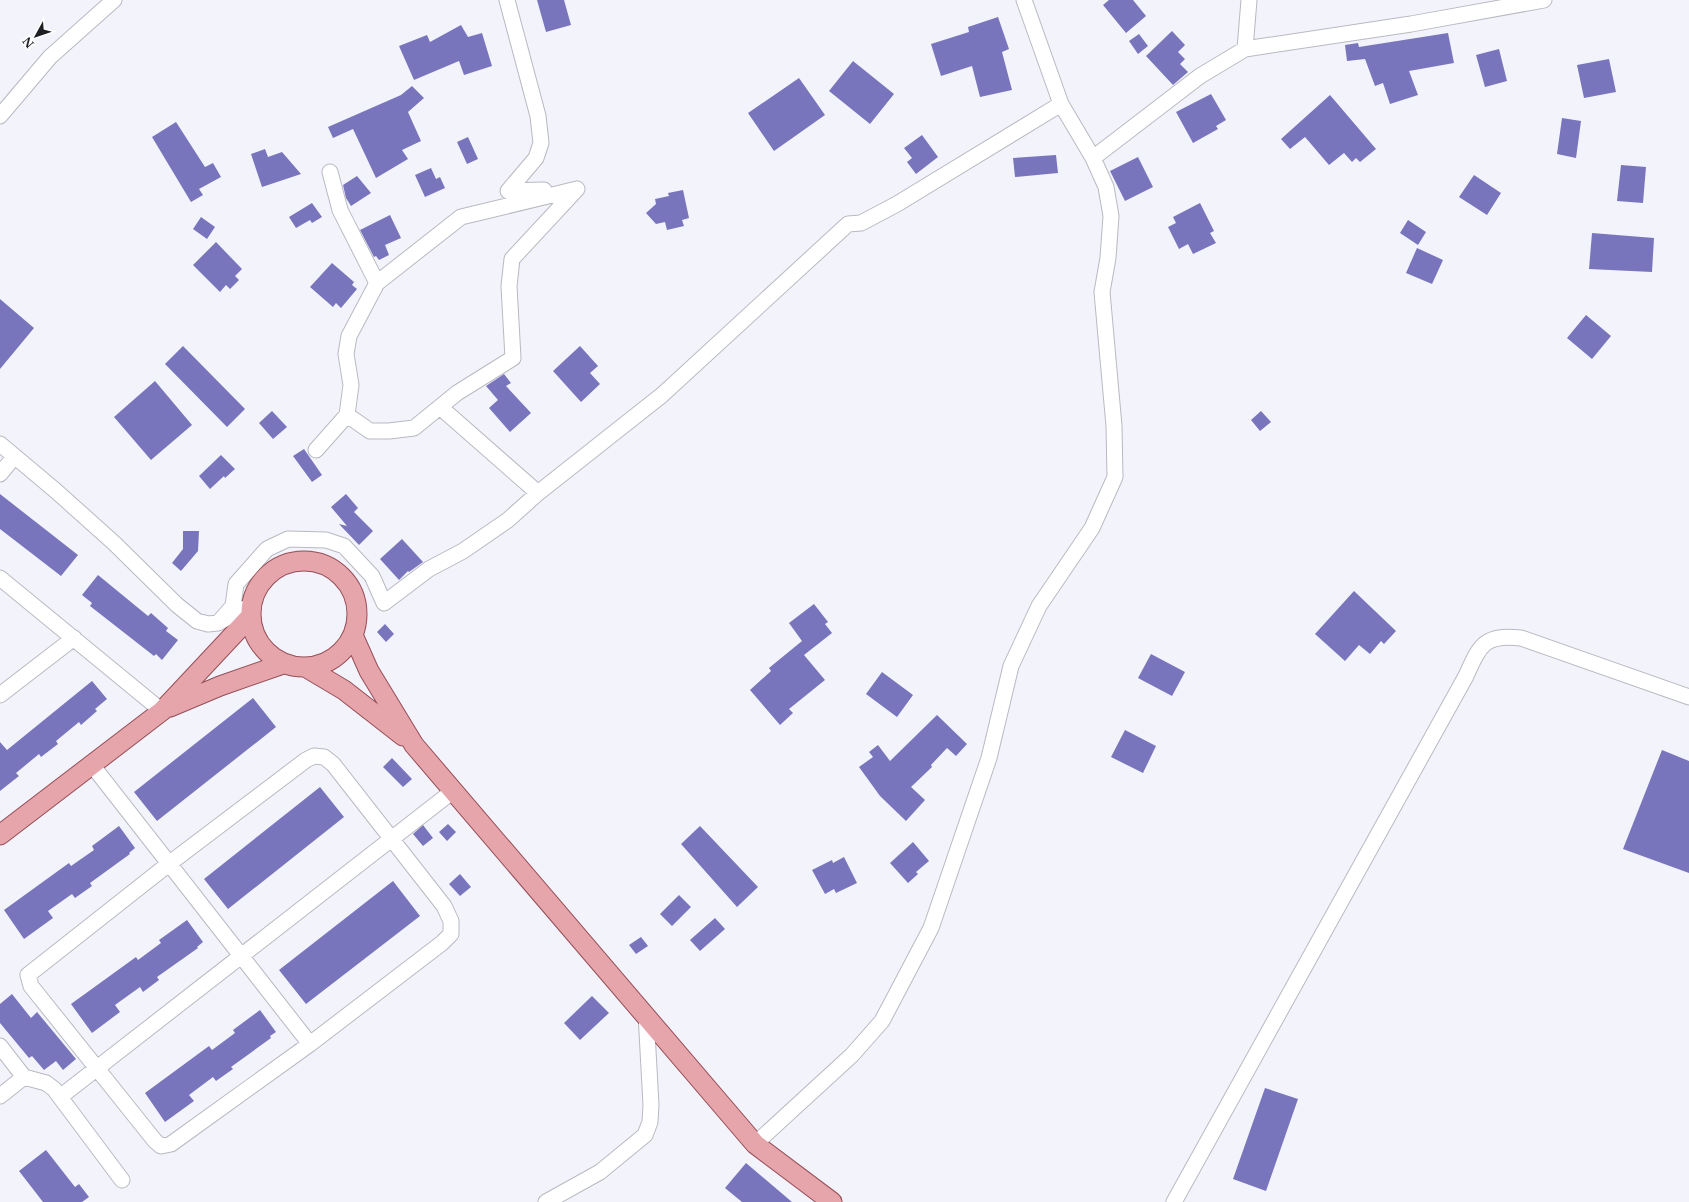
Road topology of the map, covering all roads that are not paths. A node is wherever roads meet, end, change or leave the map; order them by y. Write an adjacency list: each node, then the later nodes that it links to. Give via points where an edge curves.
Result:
1 (114, 0): 8 (street, via 50,57)
2 (507, 0): 11 (street, via 538,116 541,143 536,158 508,192)
3 (1024, 0): 7 (street)
4 (1249, 0): 6 (street)
5 (1544, 0): 6 (street, via 1411,24)
6 (1245, 49): 9 (street, via 1200,76)
7 (1061, 104): 9 (street); 19 (street, via 886,211 862,223 848,224 662,395)
8 (0, 116)
9 (1093, 158): 44 (street, via 1106,187 1111,216 1102,292 1114,426 1115,477 1092,528 1039,606 1011,666 989,758 931,928 882,1021 852,1055)
10 (330, 172): 12 (street, via 340,210)
11 (577, 189): 12 (street, via 461,217); 13 (street, via 512,259 509,286 513,358 457,393)
12 (377, 282): 14 (street, via 349,336 346,354 351,385)
13 (440, 407): 14 (street, via 414,428 389,431 370,431); 19 (street)
14 (347, 415): 16 (street)
15 (0, 444): 17 (street)
16 (316, 450)
17 (14, 457): 18 (street); 22 (street, via 114,543 177,605 197,621)
18 (0, 474)
19 (538, 493): 22 (street, via 508,520 463,551 429,568 384,603 372,576 344,546 326,540 288,539 267,548 236,584 233,606)
20 (0, 578): 24 (street)
21 (251, 611): 22 (street); 23 (main road, via 260,583 278,568 301,561 324,565 335,571 351,589 357,612); 25 (main road, via 252,629 260,645); 29 (main road)
22 (218, 623)
23 (353, 635): 26 (main road, via 347,646 330,661); 30 (main road, via 369,671)
24 (74, 638): 27 (street); 29 (street)
25 (283, 664): 26 (main road); 29 (main road, via 220,686)
26 (307, 668): 30 (main road, via 344,690)
27 (0, 695)
28 (1689, 697): 48 (street, via 1521,638 1503,636 1491,639 1478,650)
29 (162, 711): 31 (main road)
30 (414, 745): 32 (main road)
31 (92, 765): 33 (main road); 35 (street)
32 (453, 791): 34 (street); 37 (main road)
33 (0, 834)
34 (391, 839): 35 (street, via 333,764 324,757 314,756); 36 (street); 38 (street, via 444,906 451,921 451,934)
35 (170, 863): 36 (street); 40 (street, via 28,975 31,986)
36 (240, 957): 38 (street); 40 (street)
37 (646, 1014): 44 (main road); 46 (street, via 651,1104 650,1122 645,1135 600,1172)
38 (310, 1044): 40 (street, via 171,1144 161,1146)
39 (0, 1046): 41 (street)
40 (98, 1068): 43 (street)
41 (24, 1077): 42 (street); 43 (street, via 46,1083)
42 (0, 1096)
43 (60, 1097): 45 (street)
44 (755, 1144): 47 (main road)
45 (122, 1180)
46 (546, 1202)
47 (832, 1202)
48 (1174, 1202)

